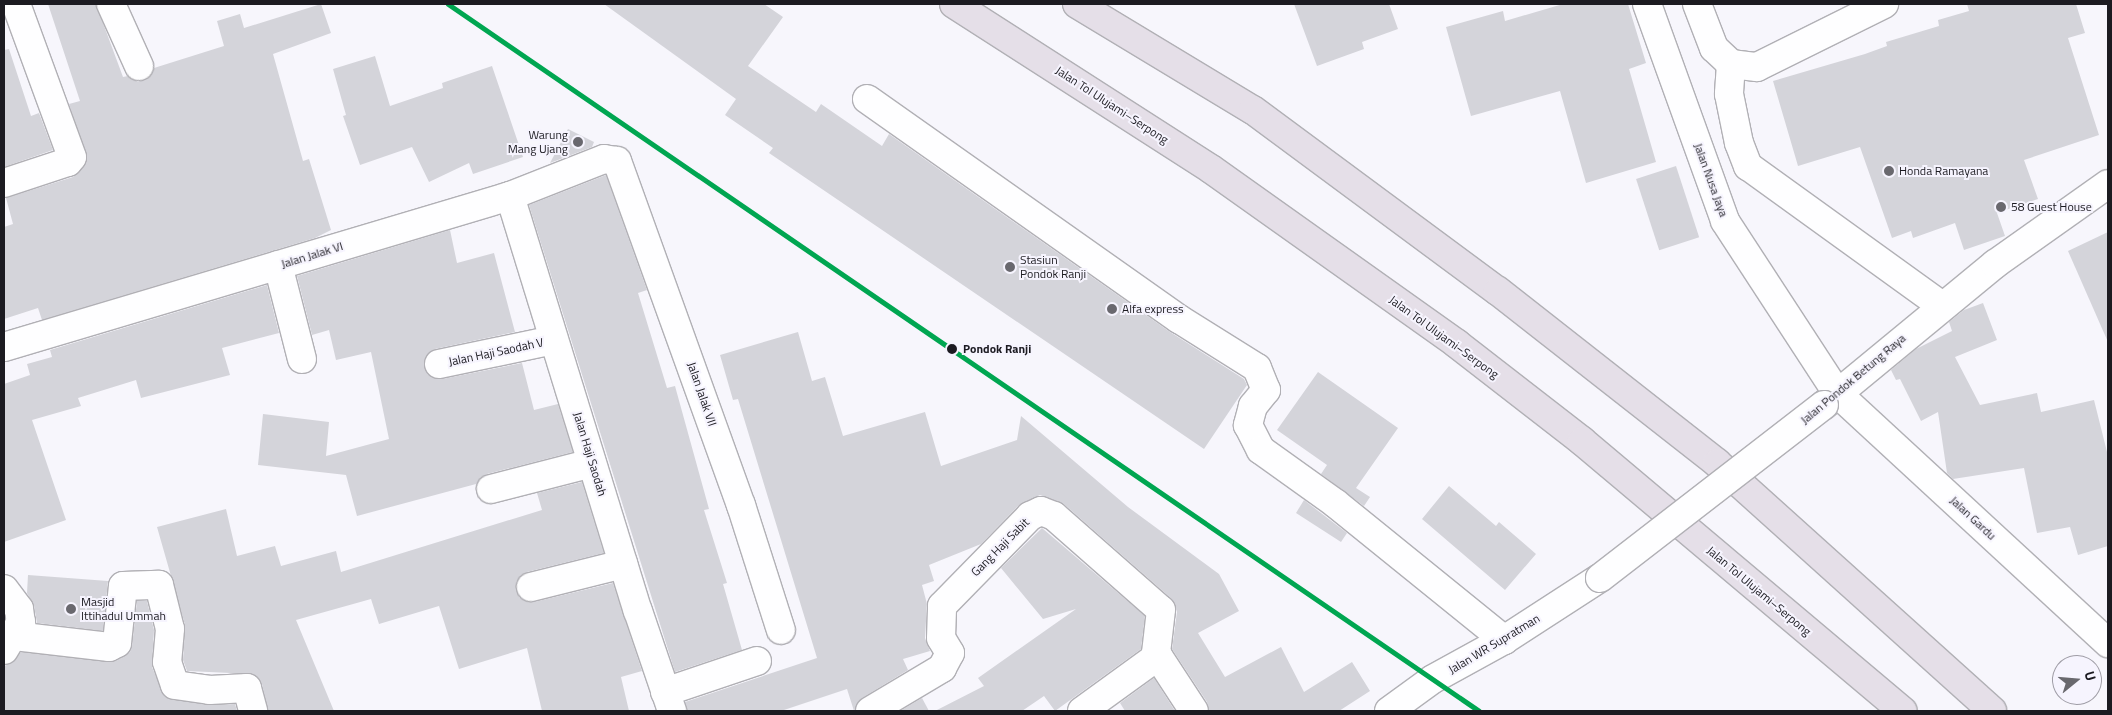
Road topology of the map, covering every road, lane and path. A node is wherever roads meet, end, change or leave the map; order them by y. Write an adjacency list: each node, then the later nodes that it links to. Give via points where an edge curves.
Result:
1 (16, 4): 12 (street, via 72,156 68,162)
2 (111, 4): 9 (street)
3 (954, 4): 41 (highway, Jalan Tol Ulujami–Serpong, via 1211,169 1456,344 1582,441)
4 (1077, 4): 42 (highway, via 1253,110 1498,291 1717,463)
5 (1648, 4): 21 (street, Jalan Nusa Jaya, via 1726,220)
6 (1697, 4): 8 (street, via 1714,48)
7 (1884, 4): 8 (street, via 1756,66)
8 (1731, 64): 16 (street, via 1729,94 1739,143 1748,166)
9 (140, 66)
10 (867, 99): 30 (street, via 1179,318 1257,368 1266,390 1253,406 1248,425 1261,450 1335,503)
11 (617, 161): 14 (street, Jalan Jalak VI, via 604,159); 29 (street, Jalan Jalak VII, via 741,505)
12 (4, 183)
13 (2108, 184): 16 (street, Jalan Pondok Betung Raya)
14 (510, 196): 15 (street, Jalan Jalak VI); 17 (street, Jalan Haji Saodah)
15 (278, 266): 18 (street, Jalan Jalak VI); 19 (street)
16 (1942, 306): 21 (street, Jalan Pondok Betung Raya)
17 (554, 340): 20 (street, Jalan Haji Saodah V); 22 (street, Jalan Haji Saodah)
18 (4, 347)
19 (302, 359)
20 (439, 364)
21 (1831, 399): 25 (street, Jalan Pondok Betung Raya, bridge); 31 (street, Jalan Gardu)
22 (592, 463): 23 (street); 24 (street, Jalan Haji Saodah)
23 (491, 490)
24 (623, 564): 26 (street); 35 (street, Jalan Haji Saodah)
25 (1600, 578): 30 (street, Jalan WR Supratman)
26 (531, 587)
27 (4, 590): 28 (street, via 19,608)
28 (21, 622): 32 (street); 37 (street, via 23,636 30,639 108,647 117,643 123,586 159,585 170,628 167,662 175,685 210,690 247,688)
29 (781, 630)
30 (1504, 640): 36 (street, Jalan WR Supratman, via 1433,679)
31 (2108, 643)
32 (4, 650)
33 (1158, 656): 38 (street, Gang Haji Sabit, via 1160,610 1054,516 1041,511 1030,516 942,606 941,638 950,653 942,668); 39 (street); 40 (street)
34 (757, 661): 35 (street)
35 (668, 701)
36 (1402, 708)
37 (253, 711)
38 (870, 711)
39 (1082, 711)
40 (1194, 711)
41 (1903, 711)
42 (1992, 711)

